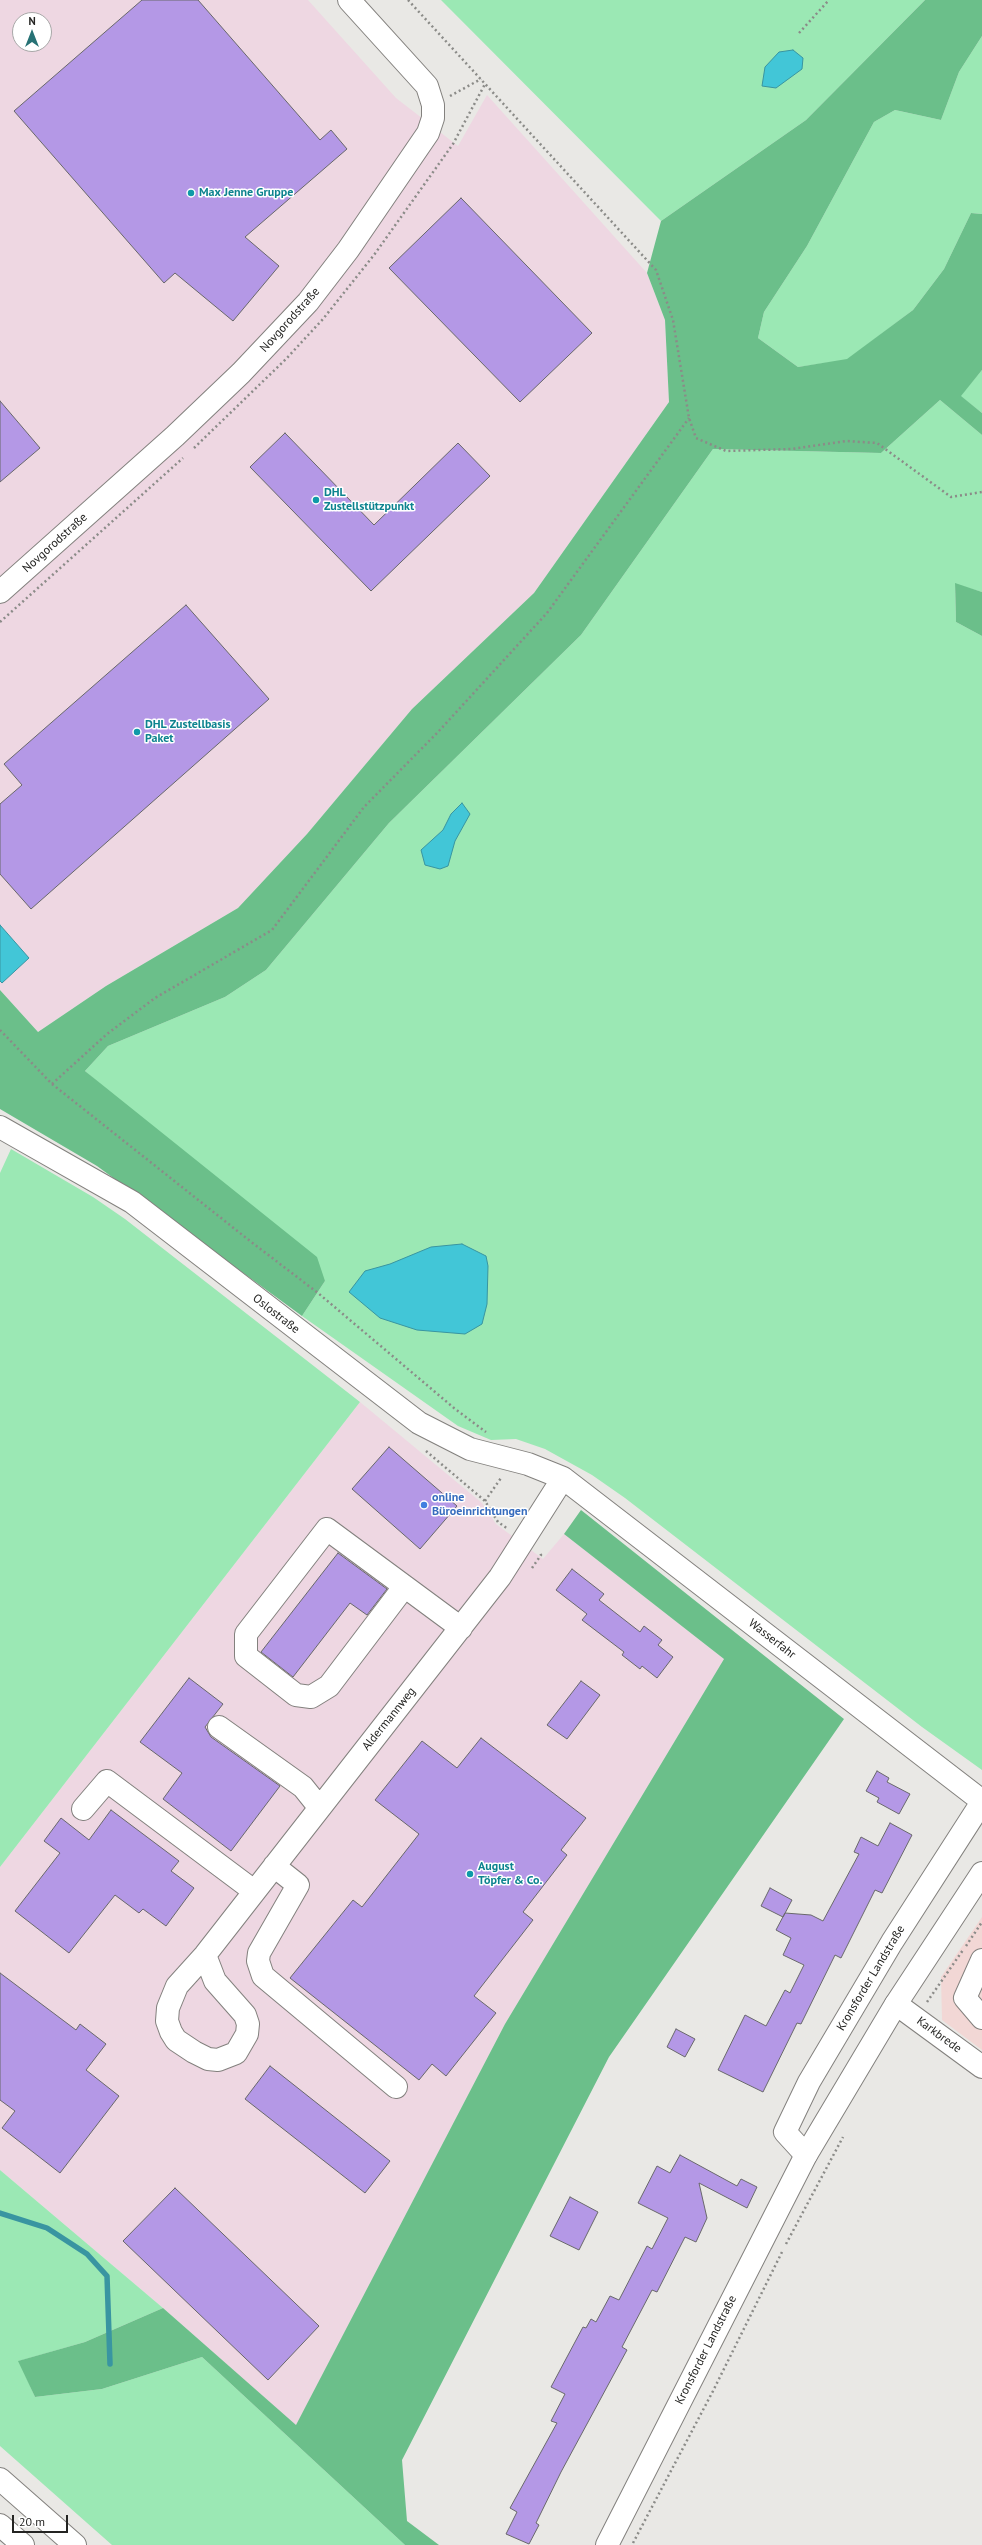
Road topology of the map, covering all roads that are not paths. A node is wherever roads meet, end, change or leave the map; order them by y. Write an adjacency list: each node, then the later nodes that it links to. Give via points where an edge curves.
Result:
1 (349, 0): 2 (main road, Novgorodstraße, via 427,86 433,105 433,118 428,133 348,250 308,302 241,373 175,436)
2 (0, 592)
3 (0, 1127): 4 (main road, Oslostraße, via 132,1202 419,1423 470,1449 510,1459)
4 (563, 1478): 6 (main road, Aldermannweg, via 500,1577); 8 (main road, Wasserfahr)
5 (404, 1587): 5 (main road, via 327,1529 246,1634 246,1656 296,1695 311,1697 329,1686); 6 (main road)
6 (460, 1628): 9 (main road, Aldermannweg)
7 (219, 1727): 9 (main road, via 303,1788)
8 (982, 1802): 20 (main road, Kronsforder Landstraße, via 892,1942 808,2082 785,2132)
9 (319, 1807): 11 (main road, Aldermannweg)
10 (83, 1809): 13 (main road, via 107,1781)
11 (274, 1866): 13 (main road, Aldermannweg); 19 (main road, via 298,1885 258,1953 263,1976)
12 (982, 1873): 16 (main road, Kronsforder Landstraße)
13 (254, 1891): 14 (main road, Aldermannweg)
14 (205, 1955): 14 (main road, Aldermannweg, via 177,1986 168,2008 167,2021 171,2032 184,2046 208,2059 218,2060 236,2053 247,2034 248,2024 245,2015 215,1981)
15 (982, 1960): 17 (main road, via 964,1998)
16 (896, 2004): 18 (main road, Karkbrede); 20 (main road, Kronsforder Landstraße)
17 (982, 2018)
18 (981, 2064)
19 (396, 2087)
20 (806, 2155): 25 (main road, Kronsforder Landstraße)
21 (0, 2479): 24 (main road)
22 (0, 2525): 23 (main road)
23 (23, 2545)
24 (75, 2545)
25 (607, 2545)

